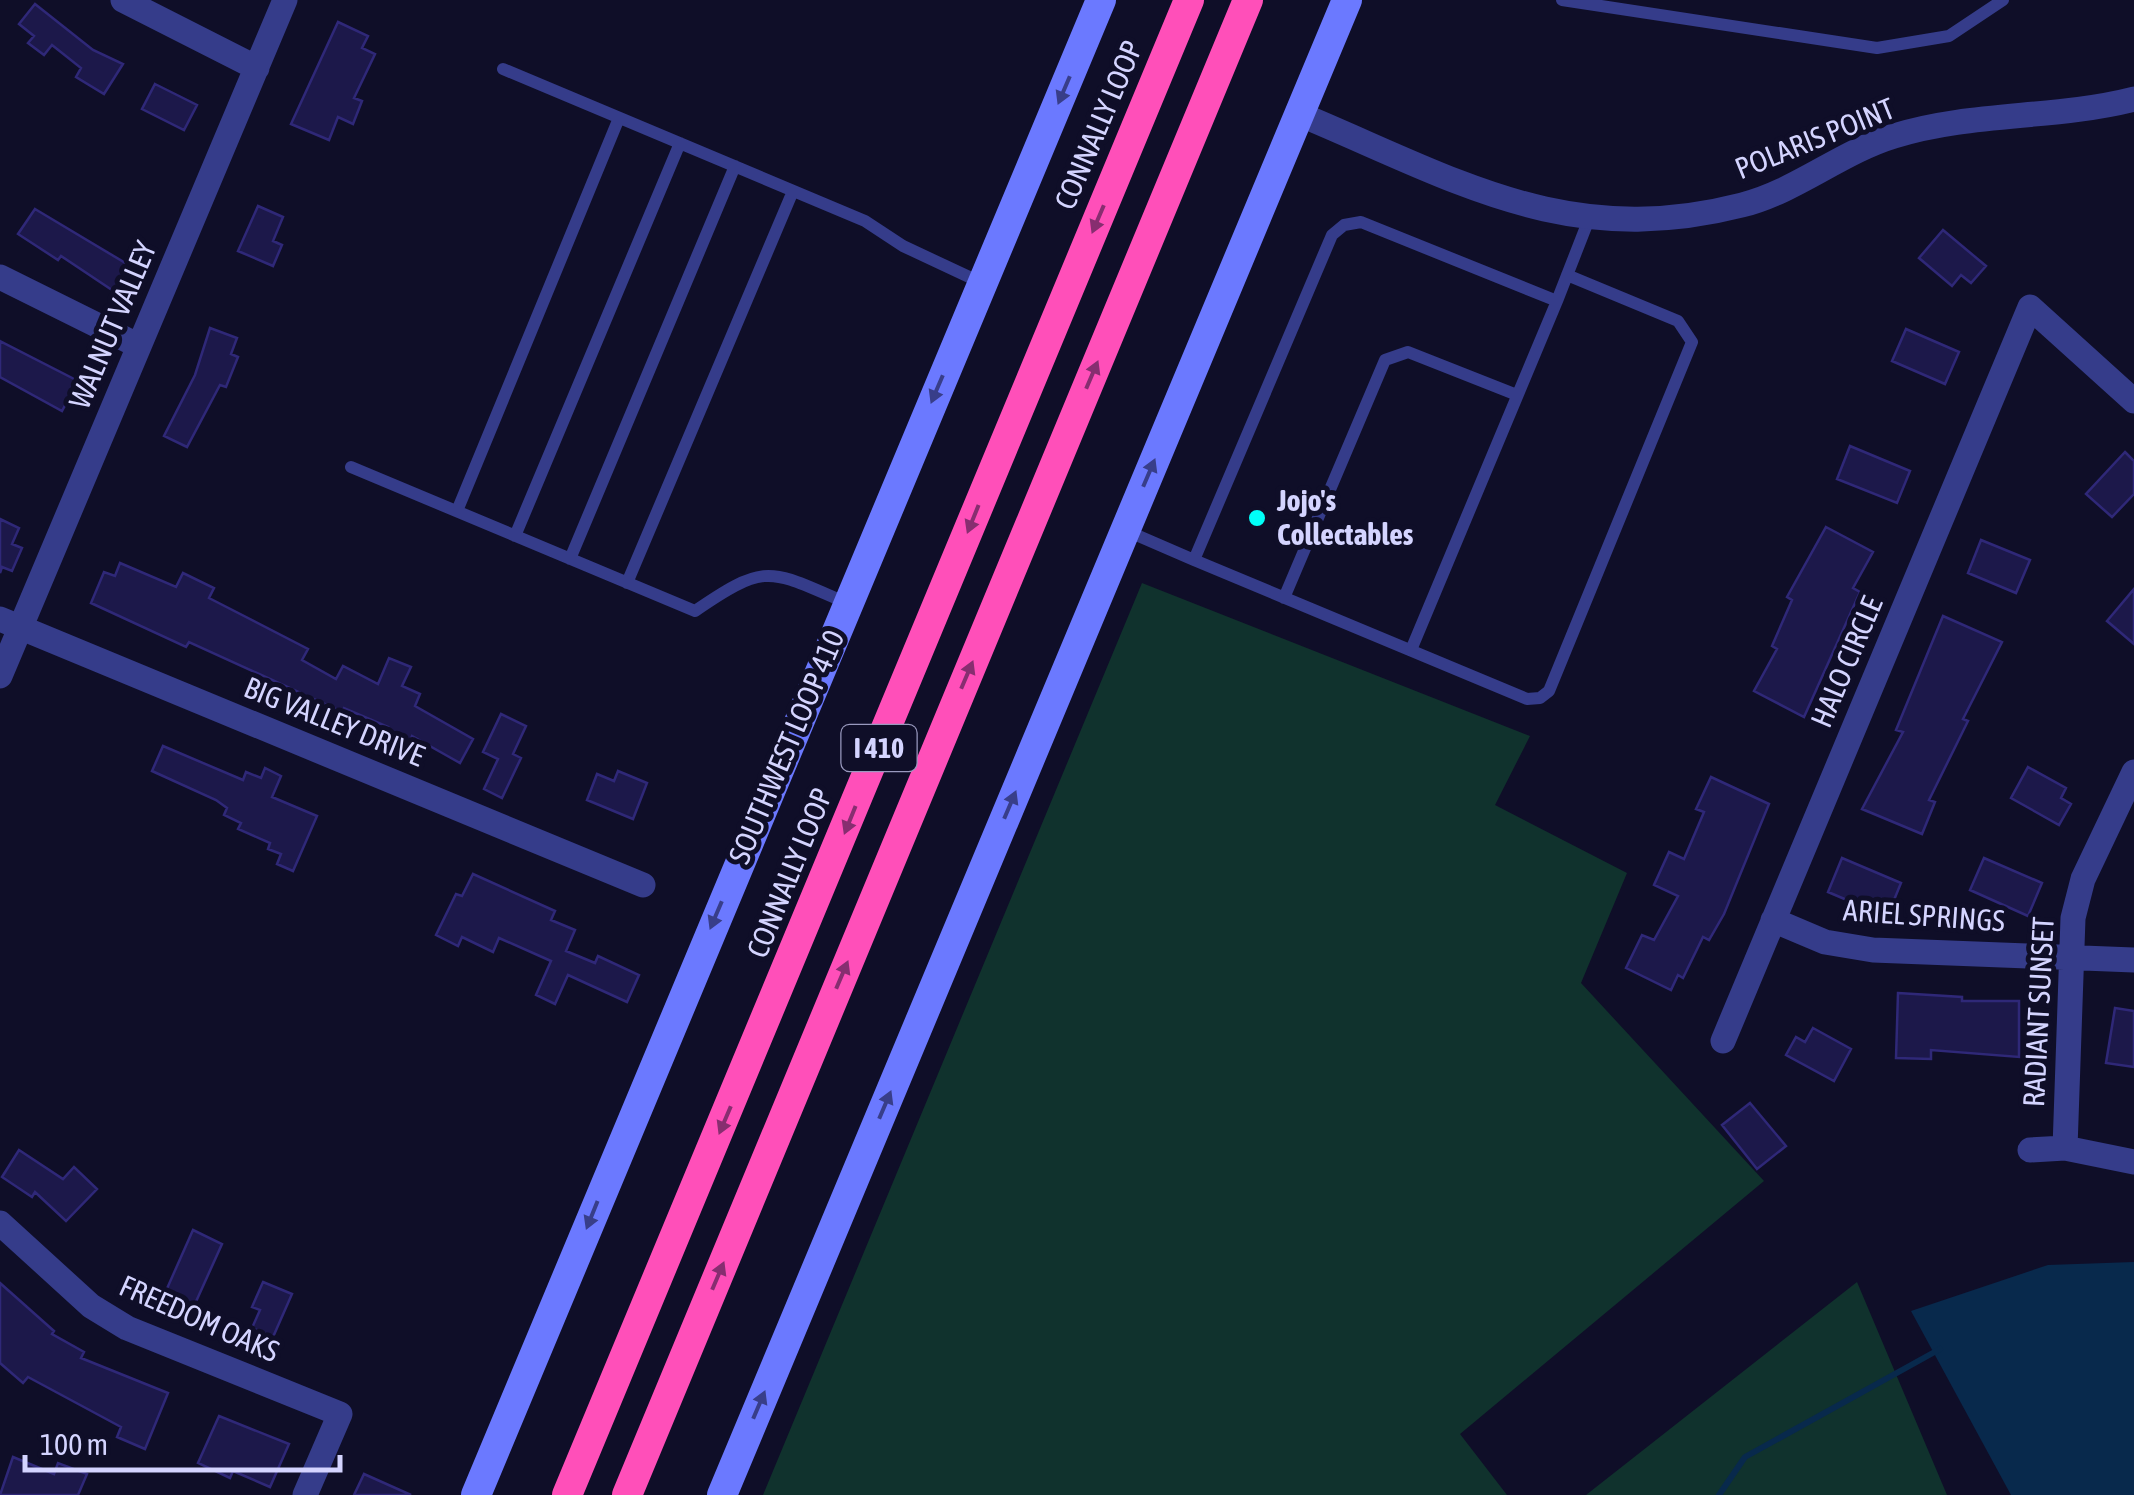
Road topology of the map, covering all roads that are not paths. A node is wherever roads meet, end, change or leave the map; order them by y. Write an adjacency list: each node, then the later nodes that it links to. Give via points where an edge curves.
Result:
1 (124, 0): 9 (street)
2 (285, 0): 9 (street, WALNUT VALLEY)
3 (1101, 0): 20 (main road, SOUTHWEST LOOP 410, one-way to 20)
4 (1189, 0): 49 (highway, CONNALLY LOOP / I 410, one-way to 49)
5 (1248, 0): 50 (highway, I 410, one-way to 5)
6 (1347, 0): 12 (main road)
7 (1562, 0): 8 (lane, via 1877,48 1949,36)
8 (2003, 0)
9 (257, 68): 22 (street, WALNUT VALLEY)
10 (503, 69): 13 (lane)
11 (2134, 99): 17 (street, POLARIS POINT, via 1898,134 1746,204 1631,222)
12 (1298, 114): 17 (street, POLARIS POINT, via 1532,209); 27 (main road, one-way to 12)
13 (619, 118): 14 (lane); 26 (lane)
14 (680, 143): 15 (lane); 28 (lane)
15 (735, 166): 16 (lane); 29 (lane)
16 (794, 191): 20 (lane); 31 (lane)
17 (1589, 220): 18 (lane)
18 (1568, 274): 21 (lane); 35 (lane, via 1678,321 1692,342 1549,690 1527,699)
19 (0, 278): 22 (street)
20 (982, 283): 33 (main road, SOUTHWEST LOOP 410, one-way to 33)
21 (1557, 301): 23 (lane); 30 (lane, via 1361,222 1344,225 1332,236)
22 (139, 346): 34 (street, WALNUT VALLEY)
23 (1518, 395): 32 (lane, via 1408,352 1385,360); 35 (lane)
24 (2134, 402): 39 (street, HALO CIRCLE, via 2030,308)
25 (352, 467): 26 (lane)
26 (456, 511): 28 (lane)
27 (1125, 530): 30 (lane); 51 (main road, one-way to 27)
28 (515, 536): 29 (lane)
29 (570, 558): 31 (lane)
30 (1194, 560): 32 (lane)
31 (627, 583): 33 (lane, via 695,612 738,582 770,572)
32 (1284, 598): 35 (lane)
33 (848, 603): 48 (main road, SOUTHWEST LOOP 410, one-way to 48)
34 (10, 623): 36 (street, WALNUT VALLEY); 38 (street, BIG VALLEY DRIVE)
35 (1411, 650)
36 (0, 676)
37 (2134, 772): 40 (street, RADIANT SUNSET, via 2083,879)
38 (644, 885)
39 (1773, 920): 40 (street, ARIEL SPRINGS, via 1825,942 1873,950); 42 (street, HALO CIRCLE)
40 (2072, 956): 41 (street, ARIEL SPRINGS); 43 (street, RADIANT SUNSET)
41 (2134, 960)
42 (1723, 1041)
43 (2065, 1148): 44 (street); 45 (street)
44 (2030, 1150)
45 (2134, 1162)
46 (0, 1223): 47 (street, FREEDOM OAKS, via 91,1306 127,1328 340,1414)
47 (305, 1495)
48 (476, 1495)
49 (567, 1495)
50 (626, 1495)
51 (722, 1495)

